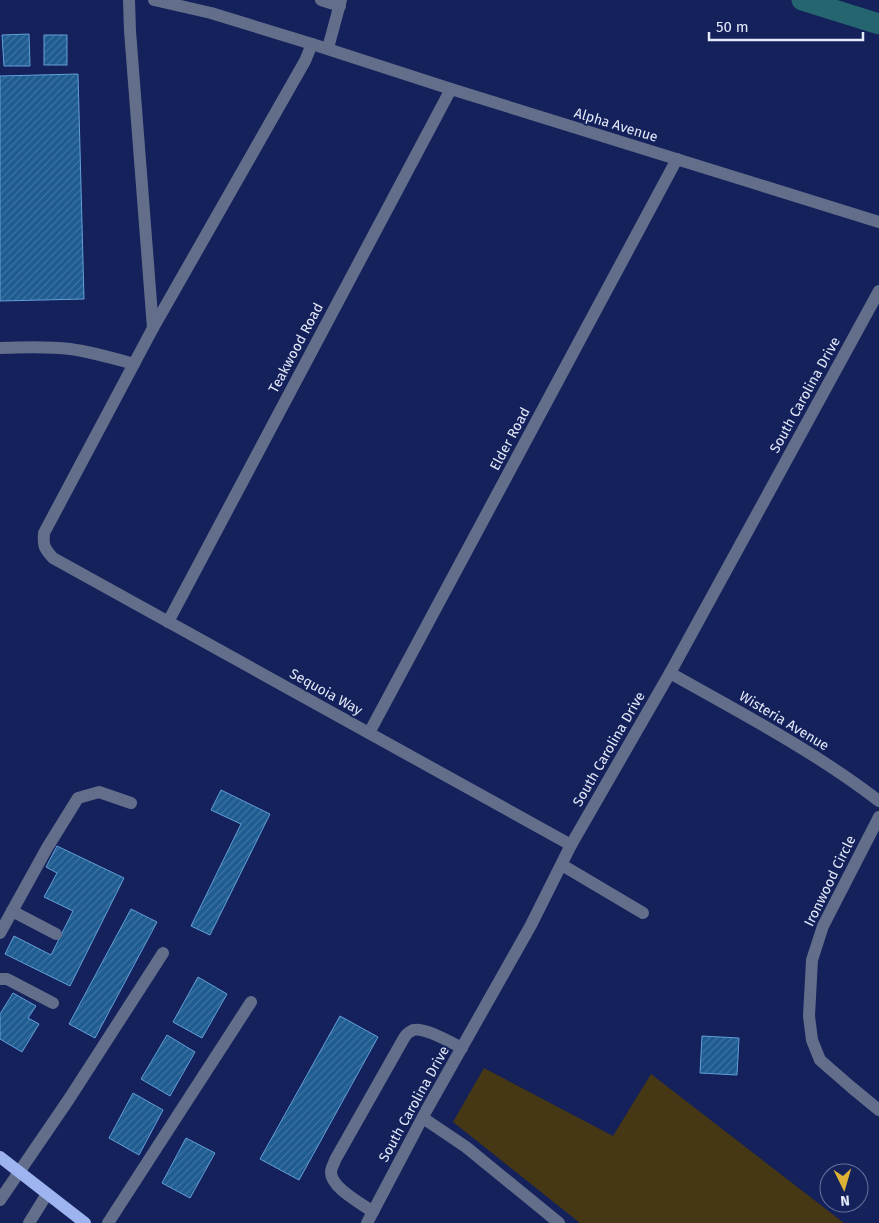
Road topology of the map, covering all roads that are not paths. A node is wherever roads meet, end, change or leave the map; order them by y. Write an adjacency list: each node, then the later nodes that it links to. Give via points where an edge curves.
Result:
1 (129, 0): 11 (street)
2 (154, 0): 5 (street, Alpha Avenue, via 211,13)
3 (321, 0): 4 (street)
4 (340, 3): 6 (street)
5 (312, 44): 6 (street, Alpha Avenue); 11 (street, Sequoia Way)
6 (328, 48): 7 (street, Alpha Avenue)
7 (451, 89): 8 (street, Alpha Avenue); 14 (street, Teakwood Road)
8 (677, 160): 9 (street, Alpha Avenue); 16 (street, Elder Road)
9 (879, 222)
10 (879, 291): 15 (street, South Carolina Drive)
11 (153, 328): 13 (street, Sequoia Way)
12 (0, 348): 13 (street, via 68,348)
13 (134, 364): 14 (street, Sequoia Way, via 44,533 43,544 53,558)
14 (168, 622): 16 (street, Sequoia Way)
15 (670, 673): 17 (street, Wisteria Avenue, via 813,755); 20 (street, South Carolina Drive)
16 (369, 733): 20 (street, Sequoia Way)
17 (879, 801)
18 (131, 803): 22 (street, via 99,792 78,798)
19 (879, 817): 31 (street, Ironwood Circle, via 823,926 812,960 809,1016 812,1040 820,1060)
20 (572, 845): 21 (street, South Carolina Drive)
21 (562, 865): 23 (street); 30 (street, South Carolina Drive)
22 (12, 911): 24 (street); 25 (street)
23 (643, 913)
24 (0, 933)
25 (56, 934)
26 (163, 953): 34 (street)
27 (0, 979): 29 (street, via 7,978)
28 (251, 1002): 40 (street)
29 (53, 1003)
30 (462, 1048): 32 (street, South Carolina Drive); 37 (street, via 423,1030 408,1032 335,1160 331,1171 333,1180)
31 (879, 1110)
32 (423, 1118): 37 (street, South Carolina Drive); 41 (street, via 466,1148)
33 (0, 1156): 34 (main road)
34 (19, 1171): 35 (main road); 36 (street)
35 (47, 1194): 38 (street); 39 (main road)
36 (0, 1200)
37 (370, 1217)
38 (29, 1223)
39 (85, 1223)
40 (108, 1223)
41 (559, 1223)

